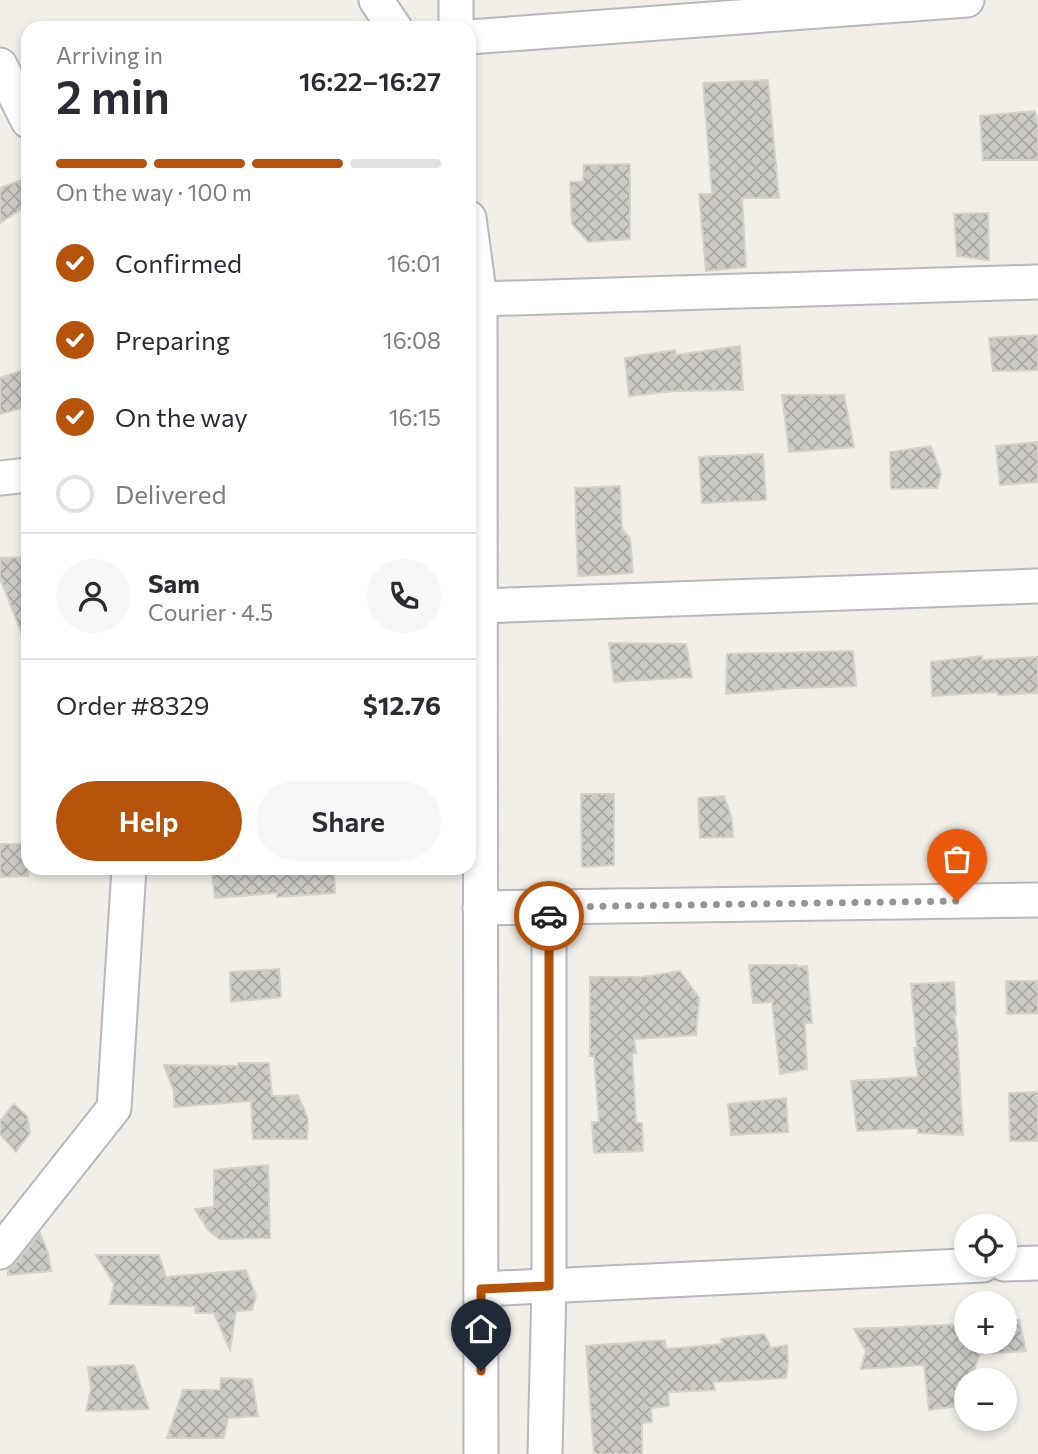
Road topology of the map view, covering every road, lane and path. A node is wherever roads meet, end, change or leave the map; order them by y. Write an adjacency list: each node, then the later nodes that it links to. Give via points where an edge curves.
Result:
1 (376, 0): 4 (street)
2 (456, 0): 5 (street)
3 (967, 0): 6 (street)
4 (390, 21)
5 (456, 21)
6 (476, 36)
7 (0, 65): 8 (street)
8 (21, 107)
9 (476, 270): 11 (street)
10 (1038, 282): 11 (street)
11 (480, 299): 12 (street)
12 (476, 421)
13 (21, 476): 14 (street)
14 (0, 478)
15 (476, 482): 17 (street)
16 (1038, 586): 17 (street)
17 (480, 606): 21 (street)
18 (129, 875): 22 (street, via 114,1108)
19 (1038, 900): 20 (street)
20 (549, 907): 21 (street); 26 (street)
21 (481, 908): 27 (street)
22 (0, 1252)
23 (1038, 1263): 24 (street)
24 (1017, 1264)
25 (954, 1266): 26 (street)
26 (549, 1286): 27 (street); 29 (street)
27 (481, 1289): 28 (street)
28 (481, 1454)
29 (545, 1454)

